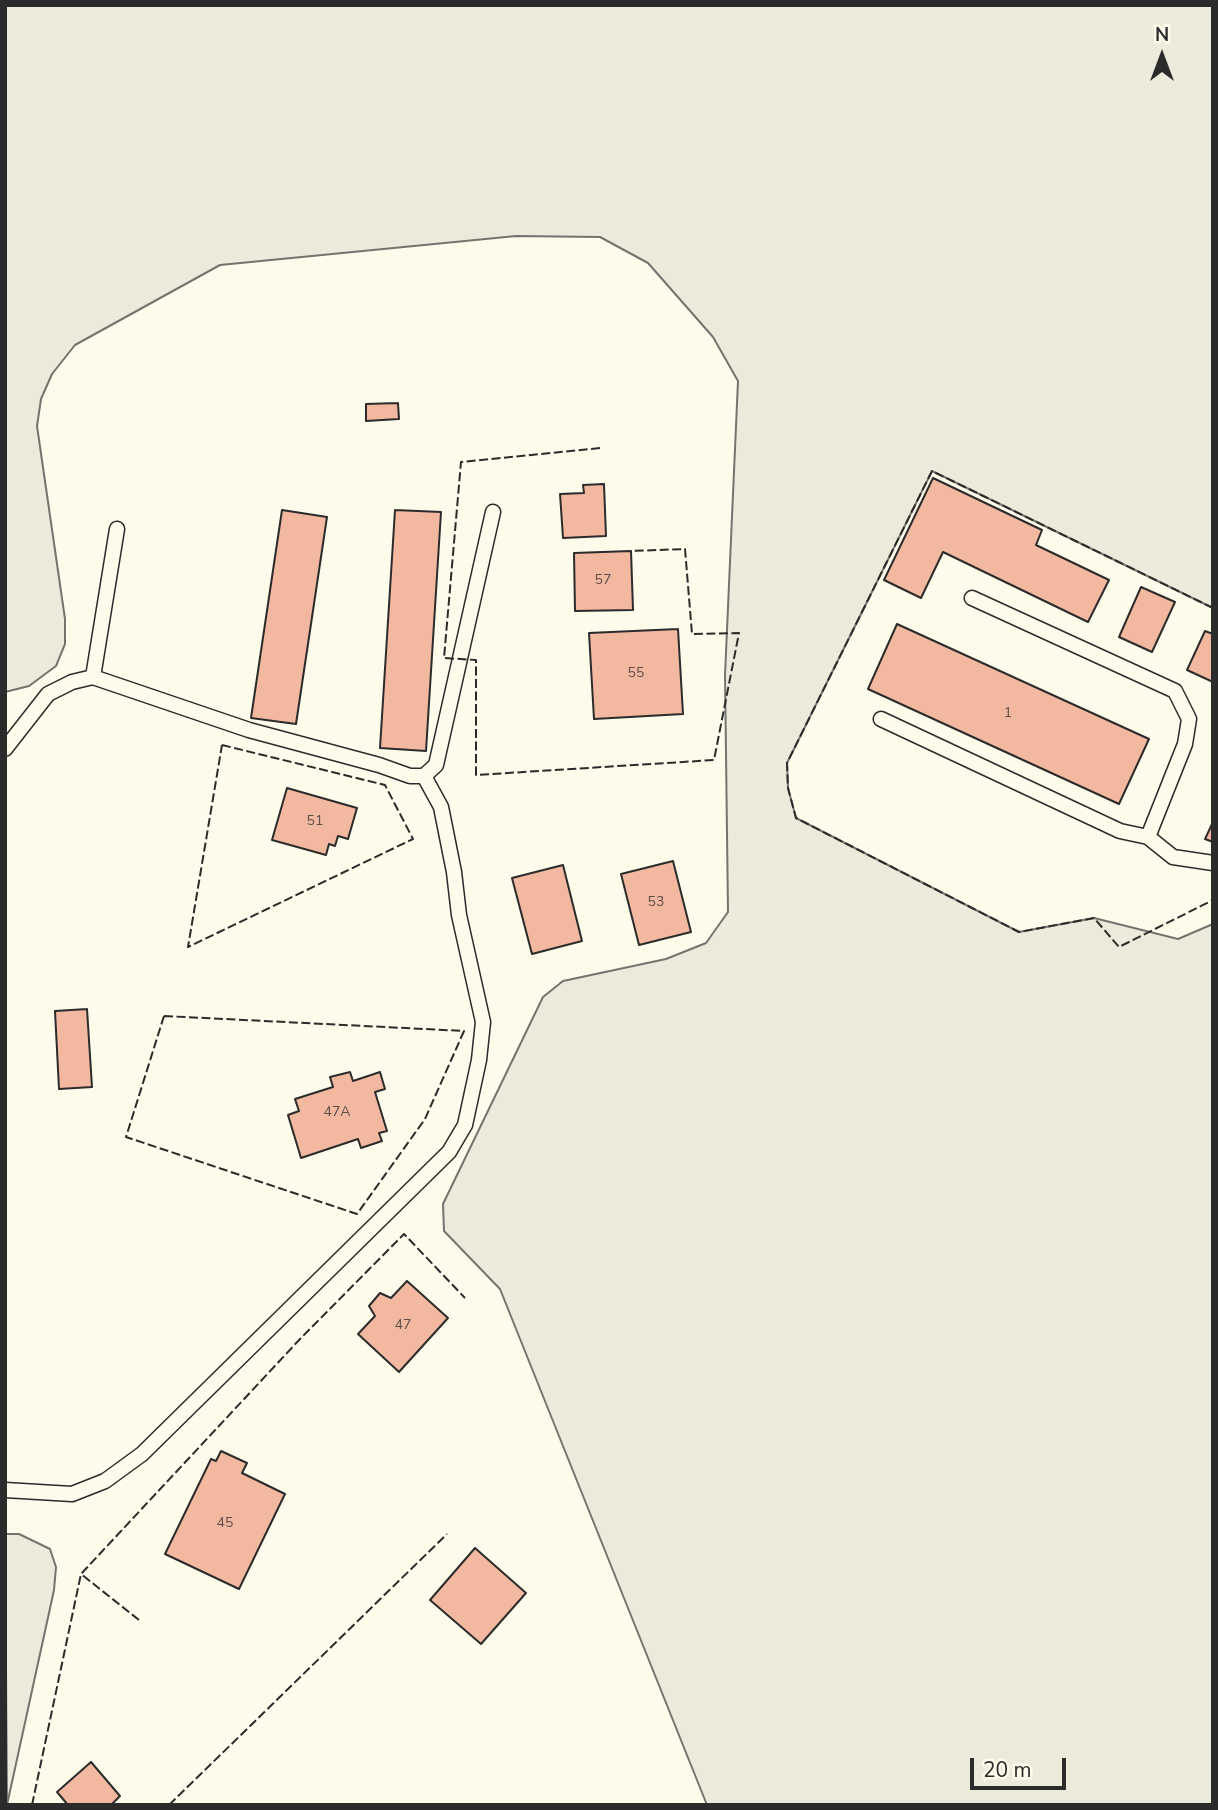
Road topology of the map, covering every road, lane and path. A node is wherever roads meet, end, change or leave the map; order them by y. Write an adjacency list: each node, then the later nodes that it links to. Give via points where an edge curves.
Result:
1 (493, 512): 7 (lane, via 436,765)
2 (117, 529): 4 (lane)
3 (972, 598): 8 (lane, via 1175,691 1189,719 1185,744)
4 (93, 677): 6 (lane, via 48,694); 7 (lane, via 249,730 410,776)
5 (881, 719): 8 (lane, via 1121,831)
6 (5, 749)
7 (424, 776): 10 (lane, via 441,807 483,1022 465,1125 449,1152 142,1454 105,1481 72,1494)
8 (1148, 837): 9 (lane, via 1173,857)
9 (1213, 863)
10 (5, 1490)

